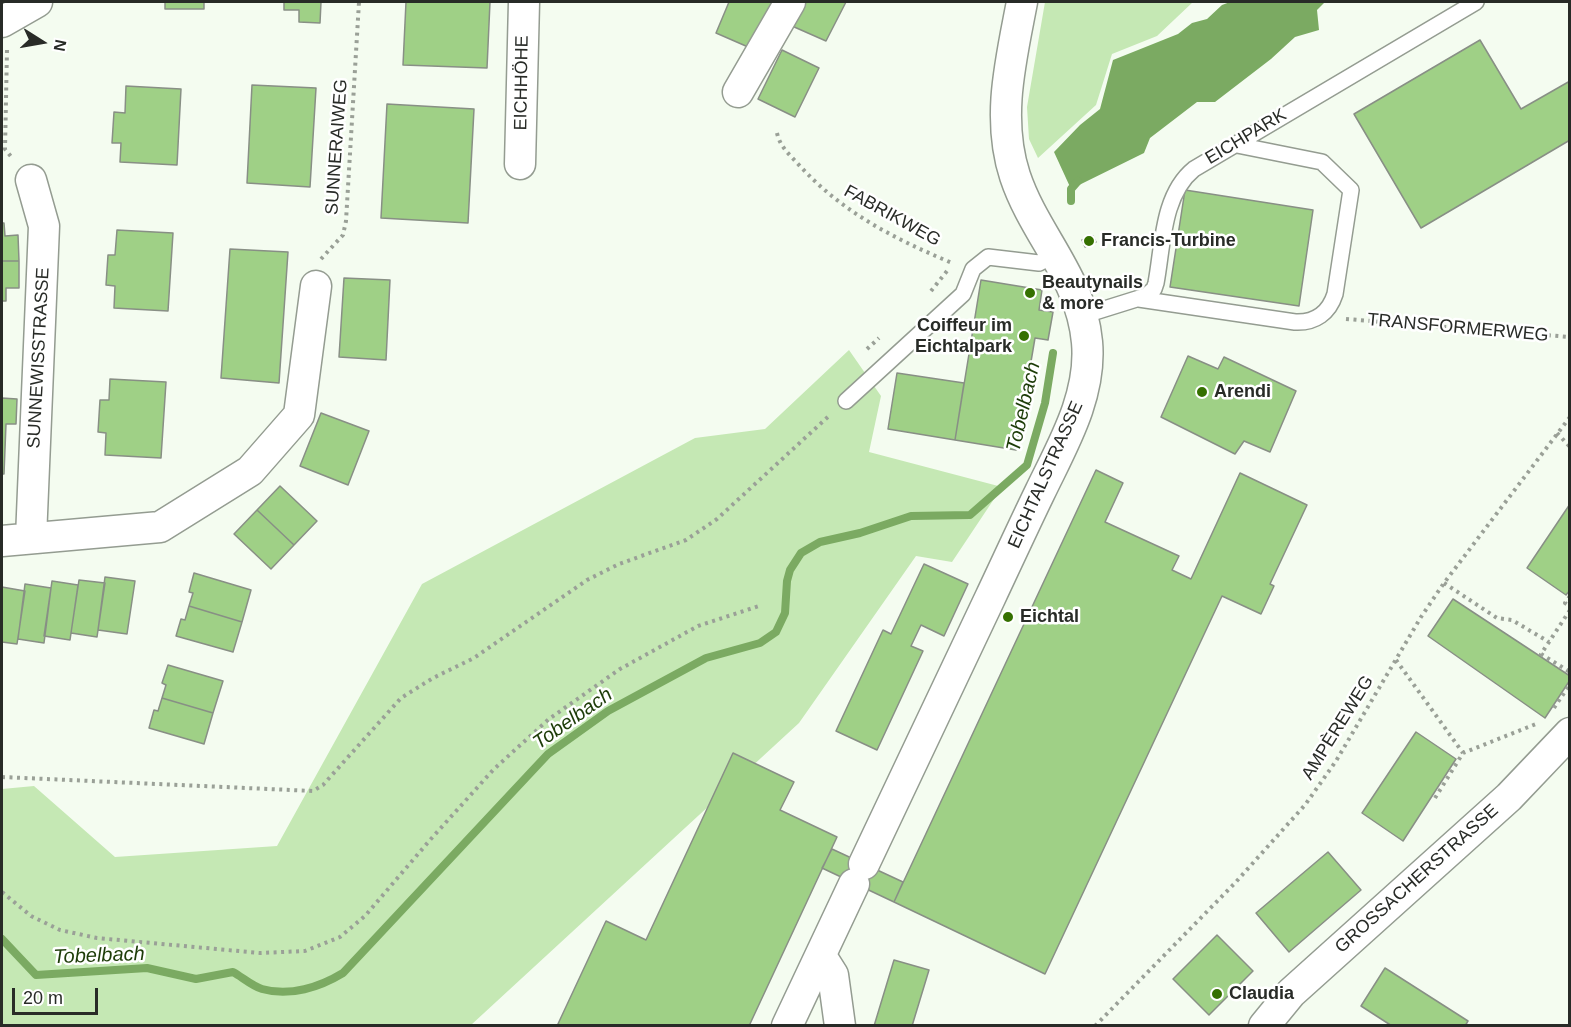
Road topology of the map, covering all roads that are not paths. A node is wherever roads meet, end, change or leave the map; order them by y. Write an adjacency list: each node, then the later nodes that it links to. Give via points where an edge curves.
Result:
1 (37, 2): 6 (street)
2 (524, 2): 9 (street, EICHHÖHE)
3 (790, 2): 7 (street)
4 (1022, 2): 11 (street, EICHTALSTRASSE, via 1006,87 1004,122 1009,156 1024,197)
5 (1476, 2): 8 (lane, EICHPARK)
6 (5, 20)
7 (738, 92)
8 (1237, 145): 13 (lane, EICHPARK, via 1187,174 1176,190 1169,207 1156,283 1150,294); 13 (lane, via 1322,162 1351,190 1335,294 1329,308 1311,321 1295,322)
9 (520, 164)
10 (31, 180): 16 (street, SUNNEWISSTRASSE, via 44,226)
11 (1056, 254): 14 (street, EICHTALSTRASSE, via 1070,279); 15 (lane, via 1039,263 988,257 973,269 963,294)
12 (316, 286): 16 (street, via 299,415 250,471 160,527)
13 (1139, 299): 14 (lane)
14 (1082, 316): 19 (street, EICHTALSTRASSE, via 1087,343 1086,373 1078,411)
15 (846, 401)
16 (31, 538): 17 (street)
17 (2, 541)
18 (1561, 722): 22 (street, GROSSACHERSTRASSE, via 1509,797 1291,993)
19 (821, 956): 20 (street, EICHTALSTRASSE); 21 (street, via 833,975)
20 (787, 1026)
21 (840, 1026)
22 (1264, 1026)

